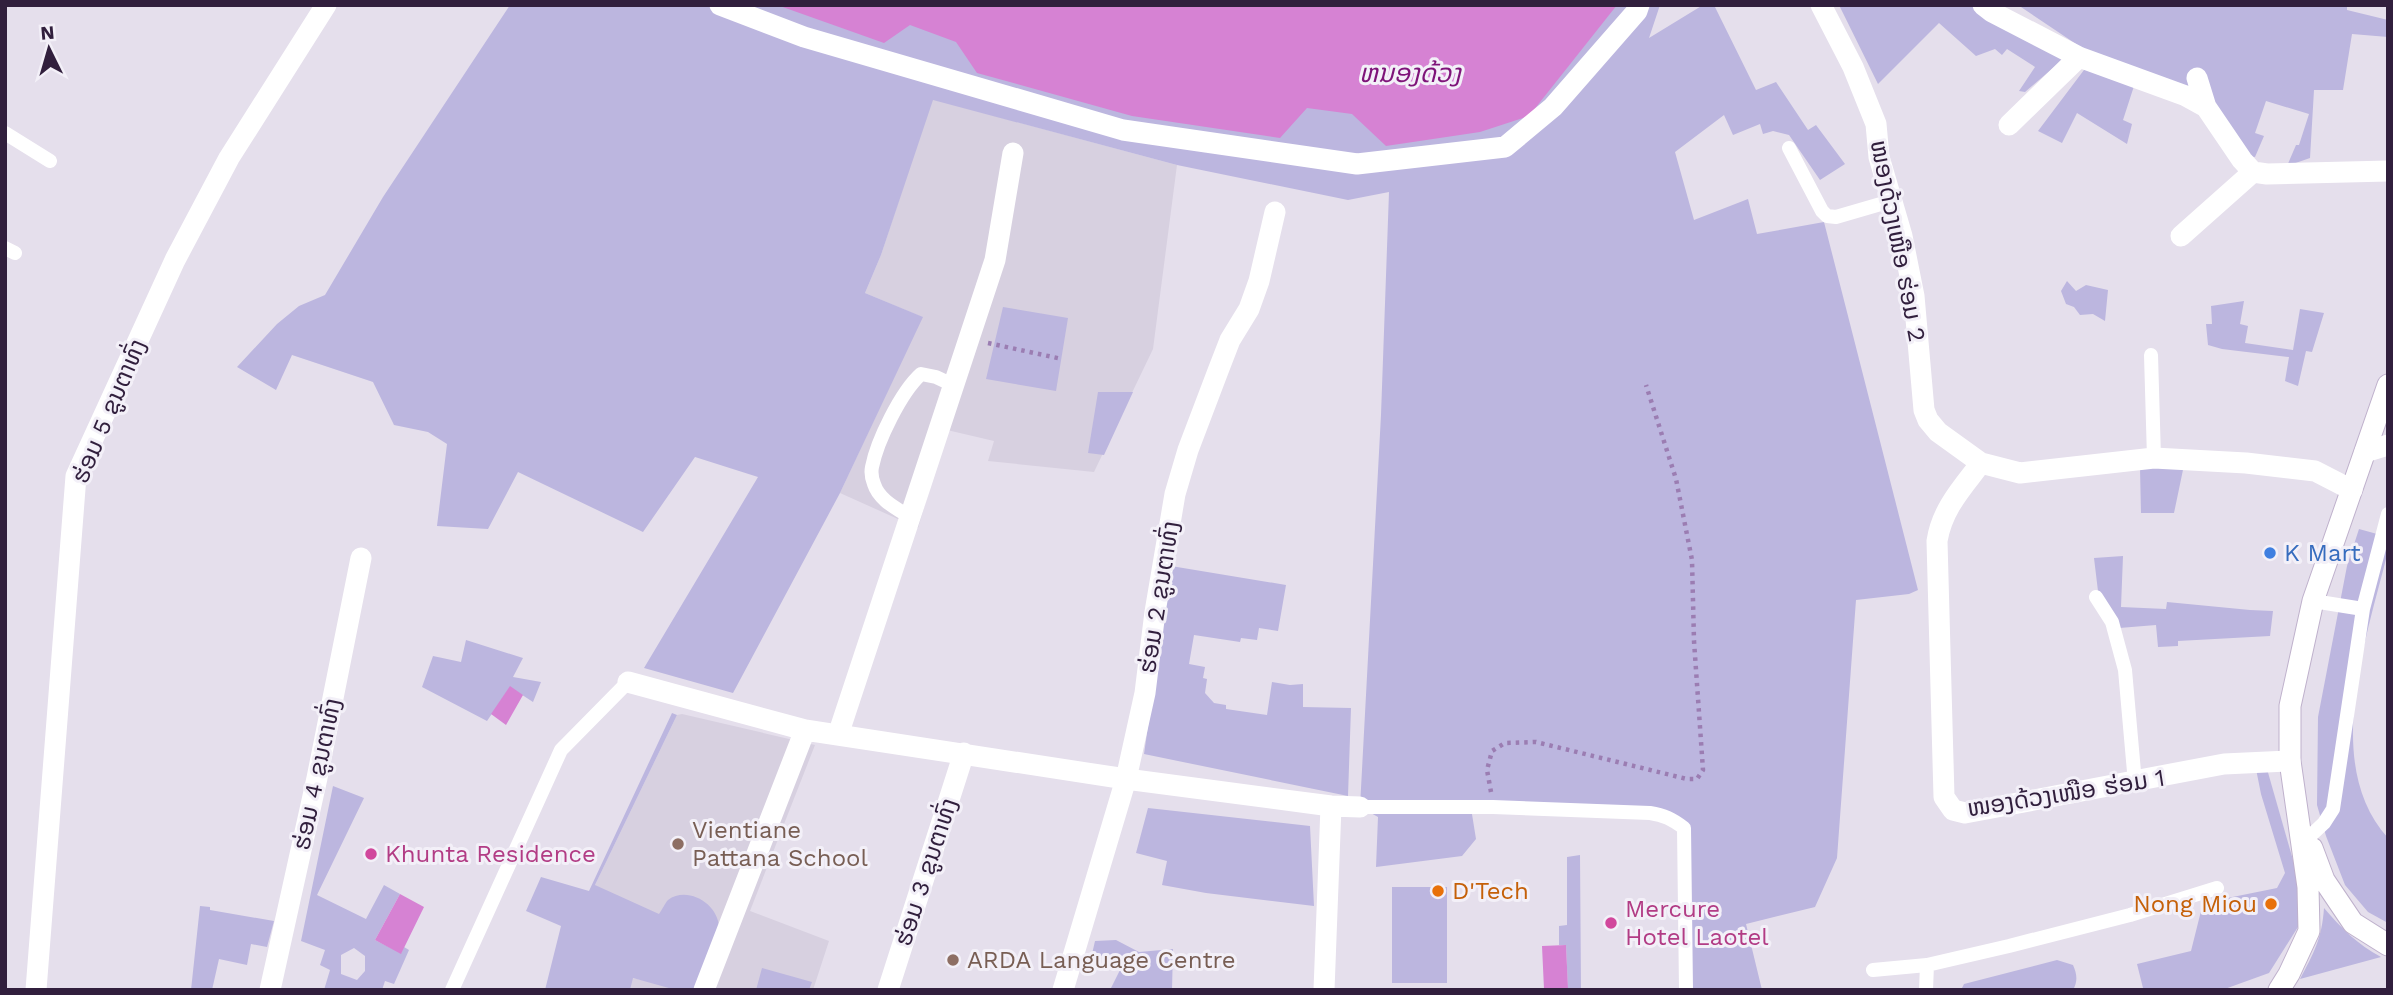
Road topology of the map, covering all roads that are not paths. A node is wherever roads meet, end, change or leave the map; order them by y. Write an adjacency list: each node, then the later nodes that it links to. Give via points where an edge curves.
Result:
1 (326, 5): 48 (street, ຮ່ອມ 5 ຂູນຕາທົ່ງ, via 229,158 175,260 76,476)
2 (720, 5): 3 (street, via 804,37 1123,130 1357,164 1505,146 1553,107)
3 (1639, 5)
4 (1821, 5): 16 (street, ໜອງດ້ວງເໜືອ ຮ່ອມ 2, via 1876,124)
5 (1983, 5): 6 (street)
6 (2079, 57): 8 (street); 9 (street)
7 (2197, 78): 8 (street)
8 (2206, 107): 15 (street)
9 (2010, 125)
10 (5, 133): 13 (lane)
11 (1788, 148): 16 (lane, via 1827,216)
12 (1013, 153): 20 (street, via 995,260)
13 (50, 161)
14 (2388, 171): 15 (street)
15 (2253, 172): 18 (street)
16 (1891, 201): 25 (street, ໜອງດ້ວງເໜືອ ຮ່ອມ 2, via 1914,296 1924,410 1938,432)
17 (1275, 212): 38 (street, ຮ່ອມ 2 ຂູນຕາທົ່ງ, via 1249,309 1230,340 1175,494 1145,693)
18 (2181, 236)
19 (2151, 355): 24 (lane)
20 (953, 385): 28 (street); 28 (lane, via 920,374 910,384 871,470 874,486 884,500)
21 (2388, 385): 23 (street)
22 (2388, 445): 23 (street)
23 (2365, 452): 26 (street)
24 (2154, 457): 25 (street, ໜອງດ້ວງເໜືອ ຮ່ອມ 2, via 2020,473); 26 (street, ໜອງດ້ວງເໜືອ ຮ່ອມ 2, via 2315,471)
25 (1981, 463): 39 (street, ໜອງດ້ວງເໜືອ ຮ່ອມ 1, via 1947,508 1937,541 1947,804 1965,813)
26 (2352, 490): 31 (street)
27 (2388, 514): 32 (lane)
28 (909, 517): 35 (street)
29 (361, 558): 49 (street, ຮ່ອມ 4 ຂູນຕາທົ່ງ)
30 (2096, 597): 39 (lane, via 2112,622 2124,670)
31 (2313, 601): 32 (lane); 37 (street, via 2290,706)
32 (2363, 609): 43 (lane, via 2333,809)
33 (628, 682): 34 (street); 50 (lane, via 561,750)
34 (805, 730): 35 (street); 51 (street)
35 (838, 735): 36 (street)
36 (964, 753): 38 (street); 52 (street, ຮ່ອມ 3 ຂູນຕາທົ່ງ)
37 (2290, 761): 39 (street, ໜອງດ້ວງເໜືອ ຮ່ອມ 1, via 2224,765); 42 (street)
38 (1126, 779): 40 (street); 53 (street, ຮ່ອມ 2 ຂູນຕາທົ່ງ)
39 (2135, 783)
40 (1331, 806): 41 (street); 54 (street)
41 (1360, 807): 55 (lane, via 1665,815 1684,828)
42 (2299, 813): 43 (street); 57 (street, via 2309,931)
43 (2308, 838): 45 (street, via 2324,880 2353,923)
44 (2217, 888): 46 (lane, via 2130,915)
45 (2388, 946)
46 (1927, 965): 47 (lane); 56 (lane)
47 (1873, 970)
48 (36, 990)
49 (270, 990)
50 (452, 990)
51 (704, 990)
52 (888, 990)
53 (1063, 990)
54 (1324, 990)
55 (1686, 990)
56 (1926, 990)
57 (2278, 990)

